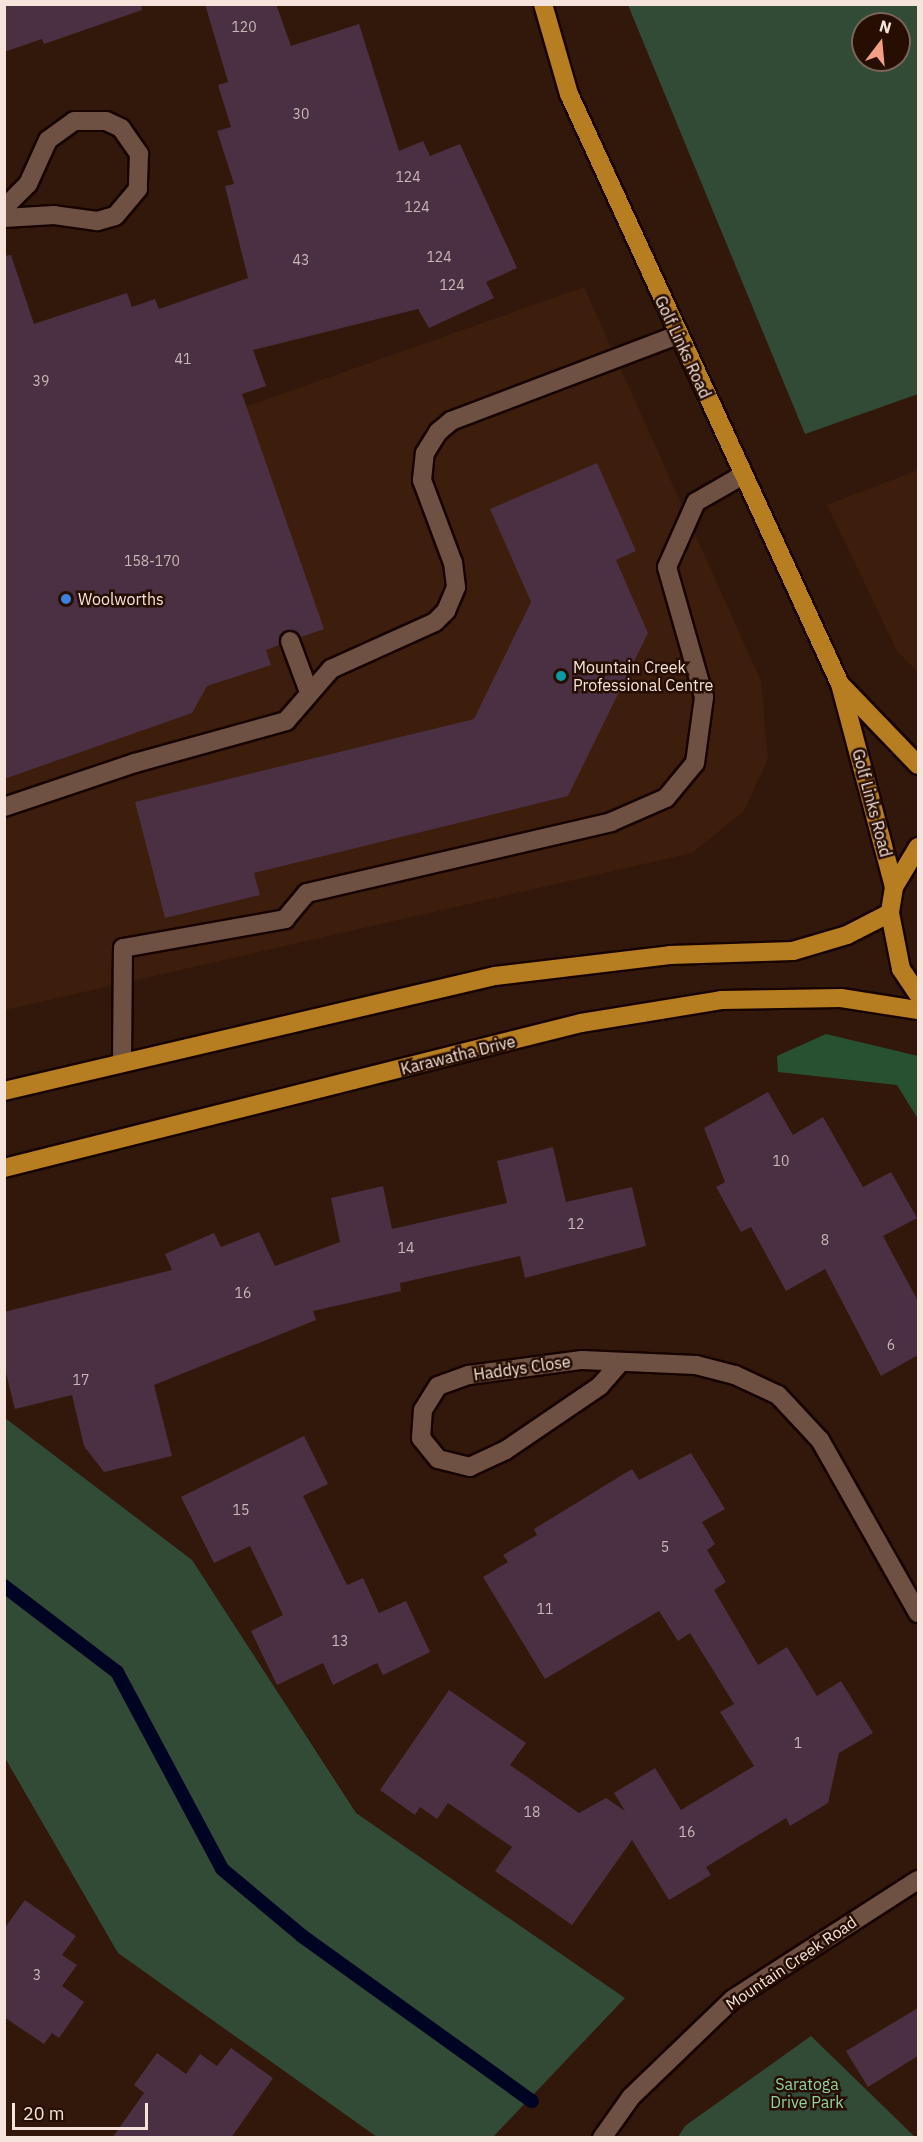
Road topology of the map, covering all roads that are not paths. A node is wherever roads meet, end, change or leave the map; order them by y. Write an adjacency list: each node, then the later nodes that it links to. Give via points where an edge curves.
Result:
1 (543, 4): 4 (main road, Golf Links Road, via 569,94)
2 (4, 208): 3 (street, via 28,184 48,140 74,121 113,124 139,154 138,189 115,216 97,221 54,215)
3 (4, 218)
4 (677, 335): 5 (main road, Golf Links Road); 8 (street, via 451,421 438,432 425,453 422,480 453,563 456,587 446,612 331,669)
5 (743, 475): 7 (main road, Golf Links Road); 16 (street, via 696,502 667,567 704,697 695,763 666,798 611,822 307,892 285,919 123,948)
6 (290, 641): 8 (street)
7 (840, 684): 9 (main road, Golf Links Road); 12 (main road, Golf Links Road)
8 (309, 692): 10 (street, via 286,721 135,763)
9 (918, 765)
10 (4, 807)
11 (918, 847): 12 (main road)
12 (894, 887): 13 (main road)
13 (890, 913): 14 (main road, via 898,960); 16 (main road, via 847,935 793,951 670,955 495,976)
14 (918, 994)
15 (918, 1010): 18 (main road, Karawatha Drive, via 841,998 721,1000 581,1023)
16 (122, 1061): 17 (main road)
17 (4, 1091)
18 (4, 1168)
19 (619, 1364): 19 (street, Haddys Close, via 591,1393 506,1450 470,1467 438,1459 421,1438 423,1410 438,1386 469,1375 582,1360); 20 (street, Haddys Close, via 696,1365 778,1395 820,1440)
20 (918, 1612)
21 (918, 1880): 22 (street, Mountain Creek Road, via 733,1999 631,2097)
22 (602, 2138)

